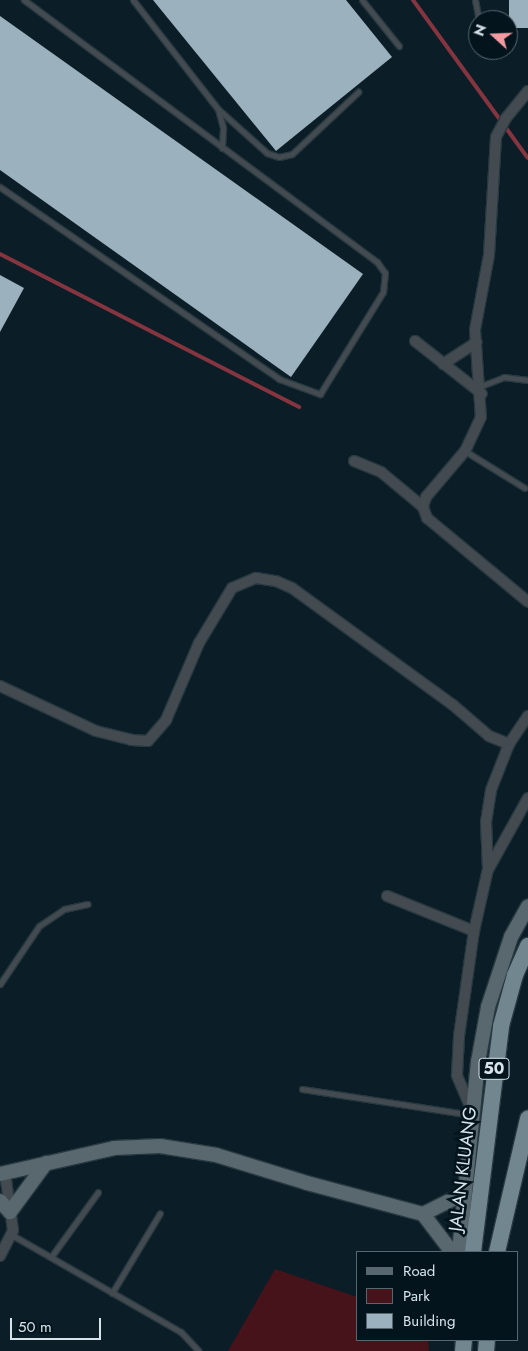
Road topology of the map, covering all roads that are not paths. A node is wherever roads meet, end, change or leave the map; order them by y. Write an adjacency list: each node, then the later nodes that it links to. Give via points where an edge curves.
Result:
1 (24, 0): 8 (lane)
2 (133, 0): 7 (lane)
3 (362, 0): 4 (lane)
4 (399, 46)
5 (528, 91): 11 (street, via 506,118 496,137 489,255 475,330)
6 (358, 92): 7 (lane, via 292,154 279,157 267,153)
7 (218, 109): 8 (lane, via 223,128)
8 (222, 148): 9 (lane, via 377,262 385,273 383,292 320,394 279,379)
9 (0, 187)
10 (415, 341): 12 (street)
11 (476, 342): 12 (street); 14 (street)
12 (444, 364): 14 (street)
13 (528, 380): 14 (lane, via 504,377)
14 (481, 390): 15 (street, via 481,418)
15 (466, 451): 17 (lane); 18 (street, via 426,497)
16 (354, 461): 18 (street, via 381,472)
17 (525, 488)
18 (424, 507): 19 (street, via 427,518)
19 (528, 602)
20 (0, 686): 22 (street, via 96,732 131,740 148,740 166,720 199,643 232,588 256,578 292,588 453,705 489,736)
21 (528, 716): 22 (street)
22 (509, 744): 24 (street, via 491,790 486,822)
23 (528, 798): 24 (street)
24 (488, 869): 28 (street)
25 (387, 896): 28 (street)
26 (87, 904): 30 (lane, via 64,909 39,926)
27 (528, 906): 32 (main road, via 511,937 488,1007)
28 (474, 930): 32 (street, via 458,1036 458,1075)
29 (528, 946): 45 (highway, JALAN KLUANG / 50, via 515,976 501,1026)
30 (0, 984)
31 (302, 1089): 32 (lane)
32 (473, 1115): 37 (main road)
33 (528, 1119): 46 (highway)
34 (46, 1162): 35 (main road); 39 (main road); 41 (main road, via 114,1148 160,1146 216,1155)
35 (2, 1174): 39 (street)
36 (98, 1192): 48 (lane)
37 (465, 1193): 41 (main road); 44 (main road)
38 (0, 1200): 39 (main road)
39 (10, 1212): 42 (street)
40 (160, 1213): 49 (lane)
41 (423, 1214): 43 (main road)
42 (12, 1235): 47 (street); 48 (lane)
43 (451, 1251)
44 (459, 1251)
45 (473, 1251)
46 (497, 1251)
47 (0, 1256)
48 (51, 1257): 49 (lane)
49 (112, 1293): 50 (lane, via 180,1332)
50 (199, 1351)

